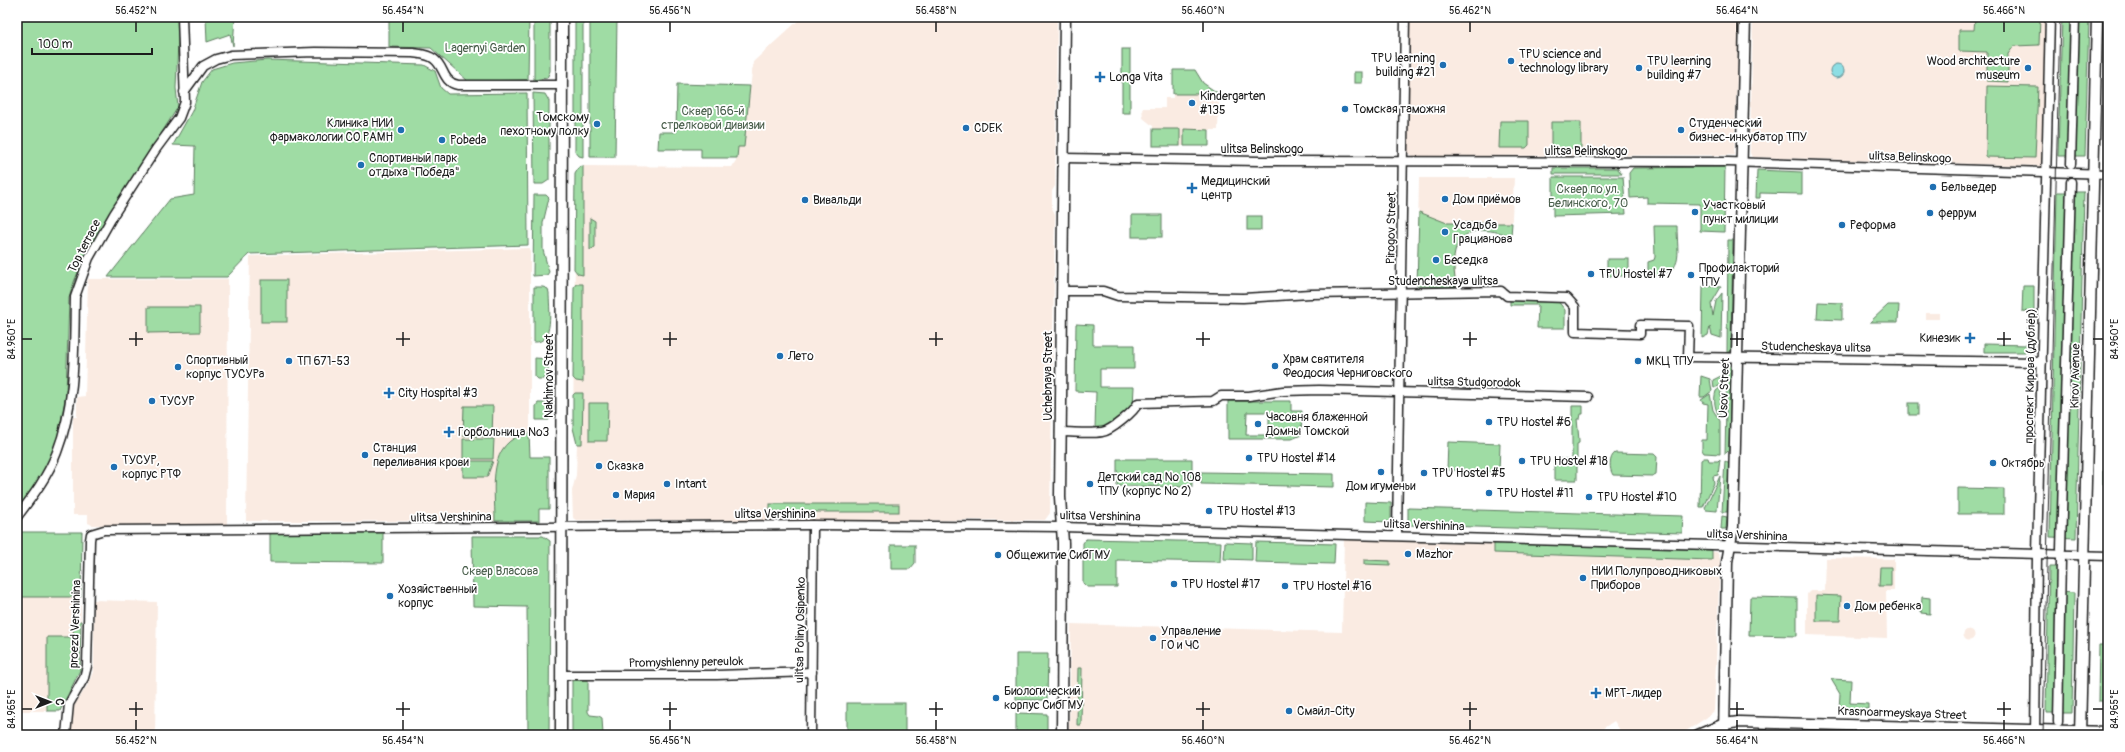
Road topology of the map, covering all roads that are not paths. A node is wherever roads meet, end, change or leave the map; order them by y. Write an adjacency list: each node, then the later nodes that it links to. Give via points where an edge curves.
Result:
1 (182, 17): 10 (street, Top terrace)
2 (562, 17): 9 (main road, Nakhimov Street)
3 (1065, 17): 11 (main road, Uchebnaya Street)
4 (1406, 17): 12 (street, Pirogov Street)
5 (1745, 17): 13 (main road, Usov Street)
6 (2050, 17): 15 (street, проспект Кирова (дублёр))
7 (2075, 17): 14 (street)
8 (2097, 17): 16 (main road, Kirov Avenue)
9 (562, 85): 10 (street, via 458,85 451,84 444,77 440,64 425,55 315,52 242,54 216,59 202,66); 28 (main road, Nakhimov Street)
10 (184, 92): 26 (street, Top terrace, via 185,102 179,118 114,214 89,258 75,297 73,381 66,424 46,476)
11 (1063, 158): 12 (street, ulitsa Belinskogo); 19 (main road, Uchebnaya Street)
12 (1404, 162): 13 (street, ulitsa Belinskogo); 20 (street, Pirogov Street)
13 (1743, 163): 15 (street, ulitsa Belinskogo); 21 (main road, Usov Street)
14 (2071, 164)
15 (2047, 172): 16 (street, ulitsa Belinskogo); 22 (street, проспект Кирова (дублёр))
16 (2094, 174): 17 (street, ulitsa Belinskogo); 35 (main road, Kirov Avenue)
17 (2108, 174)
18 (2071, 182): 33 (street)
19 (1062, 291): 20 (street, Studencheskaya ulitsa, via 1104,291 1118,296 1191,298); 25 (main road, Uchebnaya Street)
20 (1402, 292): 21 (street, Studencheskaya ulitsa, via 1501,291 1507,296 1559,296 1567,298 1575,308 1575,332 1640,334 1640,325 1689,326 1688,357); 23 (street, Pirogov Street)
21 (1738, 358): 22 (street, Studencheskaya ulitsa); 32 (main road, Usov Street, via 1733,531)
22 (2042, 362): 34 (street, проспект Кирова (дублёр))
23 (1400, 392): 24 (street, ulitsa Studgorodok); 25 (street, ulitsa Studgorodok, via 1283,391 1249,396 1221,396 1212,401 1138,403 1136,408 1104,432); 31 (street, Pirogov Street)
24 (1588, 396)
25 (1061, 432): 29 (main road, Uchebnaya Street)
26 (17, 517)
27 (813, 525): 28 (street, ulitsa Vershinina); 29 (street, ulitsa Vershinina); 38 (street, ulitsa Poliny Osipenko)
28 (562, 527): 30 (street, ulitsa Vershinina, via 104,530); 39 (main road, Nakhimov Street)
29 (1062, 527): 31 (street, ulitsa Vershinina); 49 (main road, Uchebnaya Street)
30 (91, 534): 46 (street, proezd Vershinina, via 87,666 84,678 70,704)
31 (1397, 536): 32 (street, ulitsa Vershinina)
32 (1730, 546): 34 (street, ulitsa Vershinina); 41 (main road, Usov Street, via 1727,562)
33 (2061, 549)
34 (2037, 554): 35 (street, ulitsa Vershinina); 43 (street, проспект Кирова (дублёр))
35 (2084, 555): 36 (street, ulitsa Vershinina); 45 (main road, Kirov Avenue)
36 (2108, 556)
37 (2061, 559): 40 (street)
38 (812, 672): 39 (street, Promyshlenny pereulok); 48 (street, ulitsa Poliny Osipenko)
39 (562, 675): 47 (main road, Nakhimov Street)
40 (2058, 722)
41 (1724, 724): 42 (main road, Krasnoarmeyskaya Street, via 1739,722); 50 (main road, Krasnoarmeyskaya Street); 51 (main road, Usov Street)
42 (1881, 730): 43 (main road, Krasnoarmeyskaya Street)
43 (2035, 732): 45 (main road, Krasnoarmeyskaya Street)
44 (2108, 732): 45 (main road, Krasnoarmeyskaya Street)
45 (2080, 733)
46 (66, 735)
47 (561, 735)
48 (811, 735)
49 (1062, 735)
50 (1698, 735)
51 (1724, 735)

